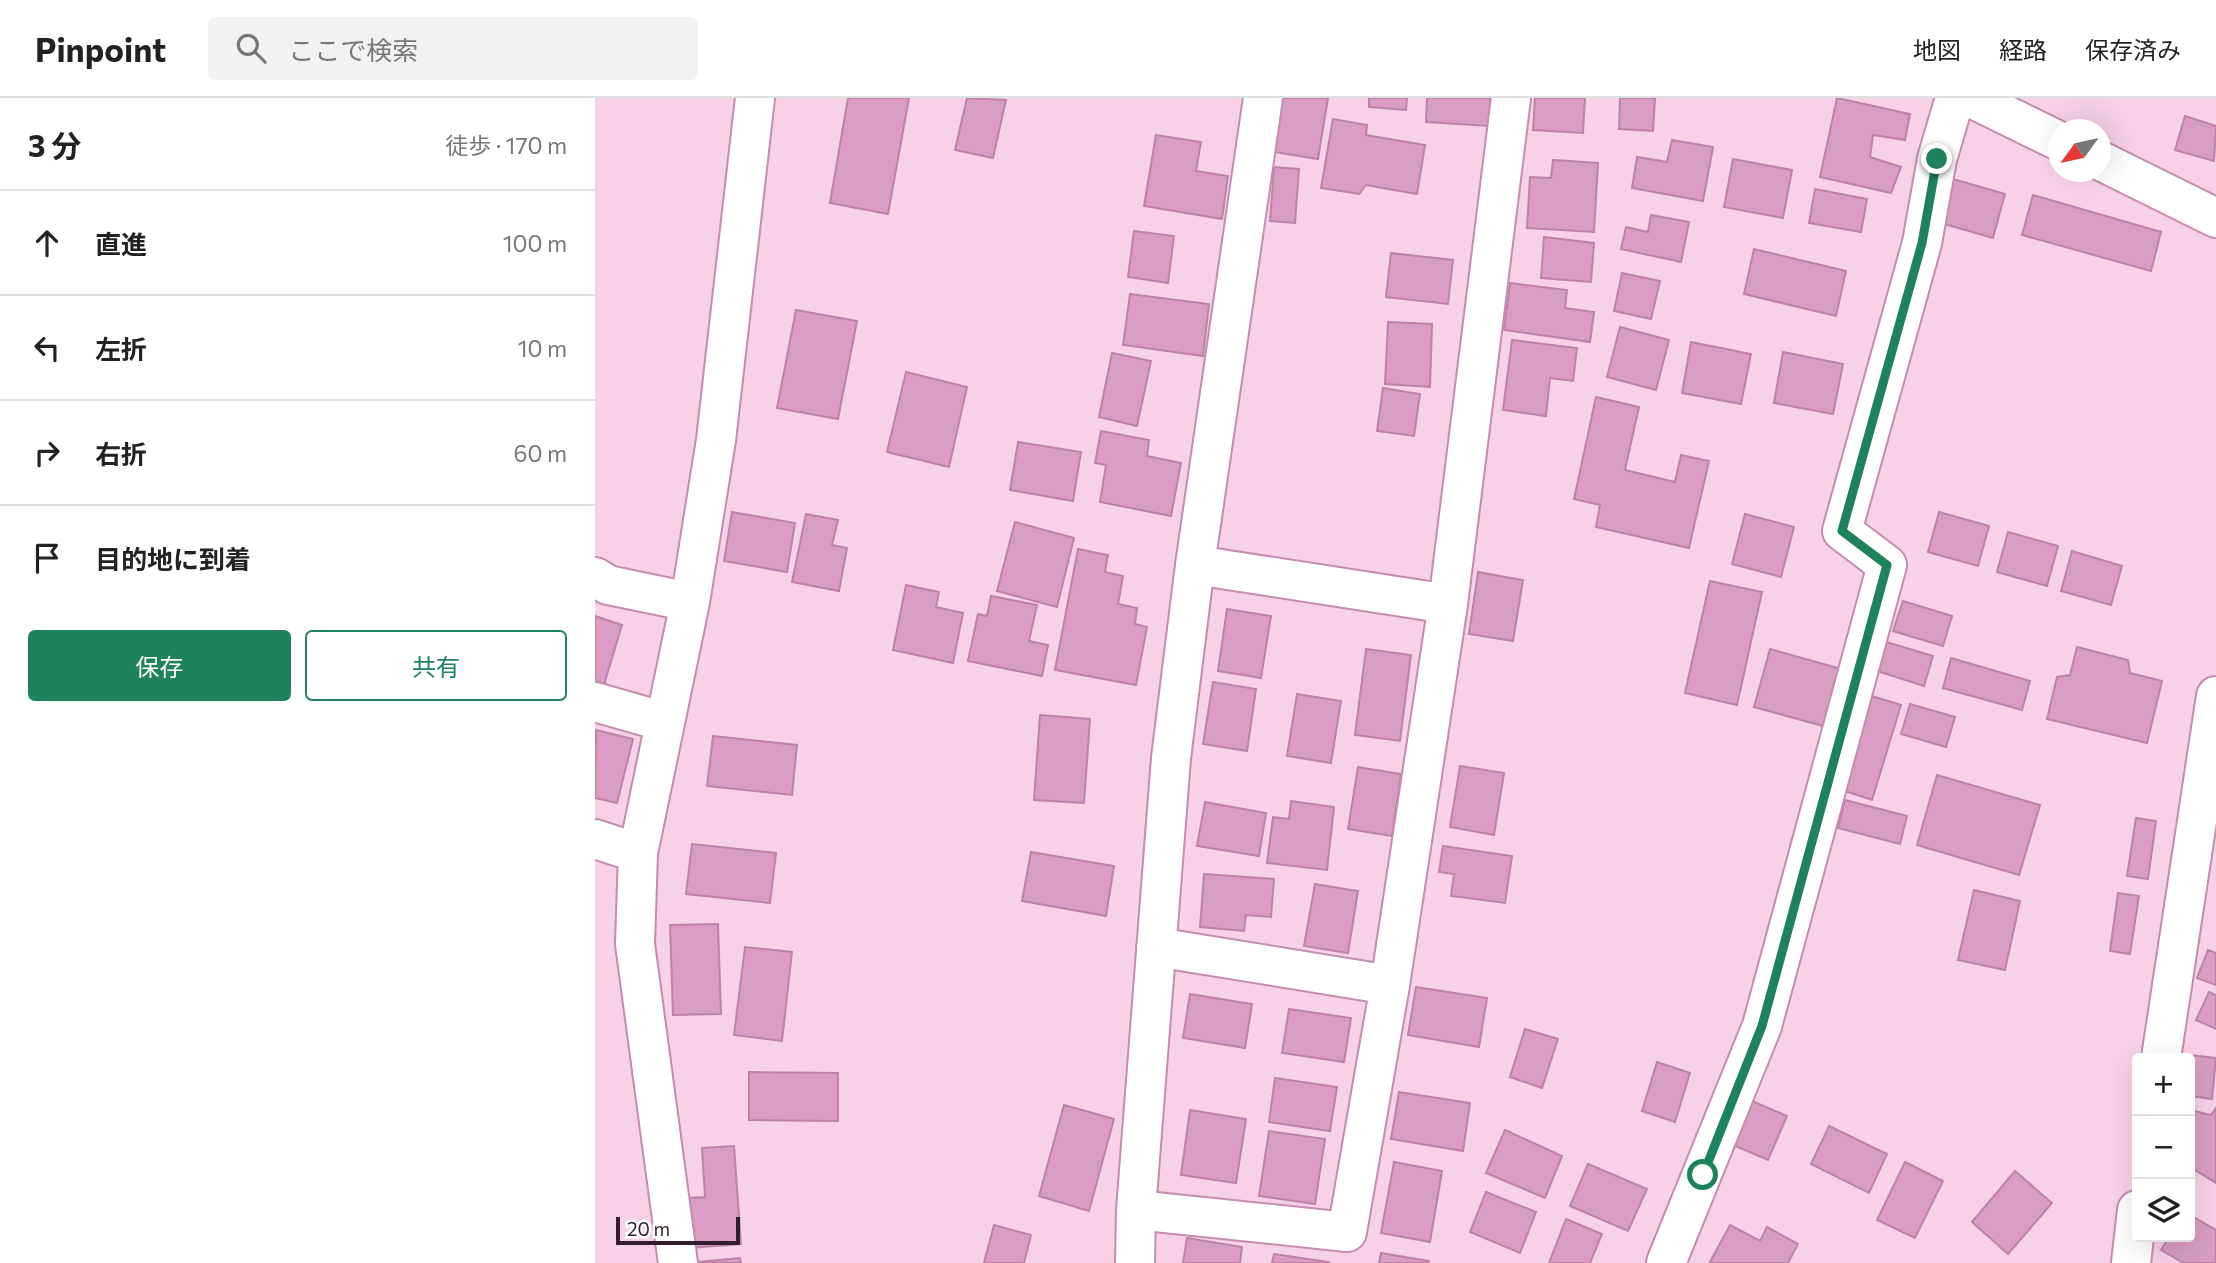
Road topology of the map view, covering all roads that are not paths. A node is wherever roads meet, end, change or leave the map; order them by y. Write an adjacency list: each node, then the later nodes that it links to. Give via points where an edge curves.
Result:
1 (755, 98): 11 (street, via 716,440)
2 (1263, 98): 9 (street)
3 (1511, 98): 12 (street)
4 (1955, 98): 25 (street, via 1937,159 1922,243 1842,531 1887,565 1762,1026)
5 (1971, 98): 6 (street)
6 (2048, 136)
7 (2111, 166): 8 (street)
8 (2216, 218)
9 (1195, 565): 12 (street); 18 (street, via 1171,758)
10 (595, 577): 11 (street, via 608,586)
11 (690, 602): 15 (street)
12 (1448, 604): 19 (street)
13 (2216, 696): 20 (street)
14 (595, 702): 15 (street)
15 (665, 722): 17 (street)
16 (595, 839): 17 (street)
17 (638, 853): 23 (street, via 635,944)
18 (1156, 947): 19 (street); 21 (street)
19 (1390, 985): 21 (street, via 1347,1231)
20 (2162, 1053)
21 (1136, 1210): 24 (street)
22 (2133, 1242): 26 (street)
23 (678, 1263)
24 (1135, 1263)
25 (1666, 1263)
26 (2131, 1263)

